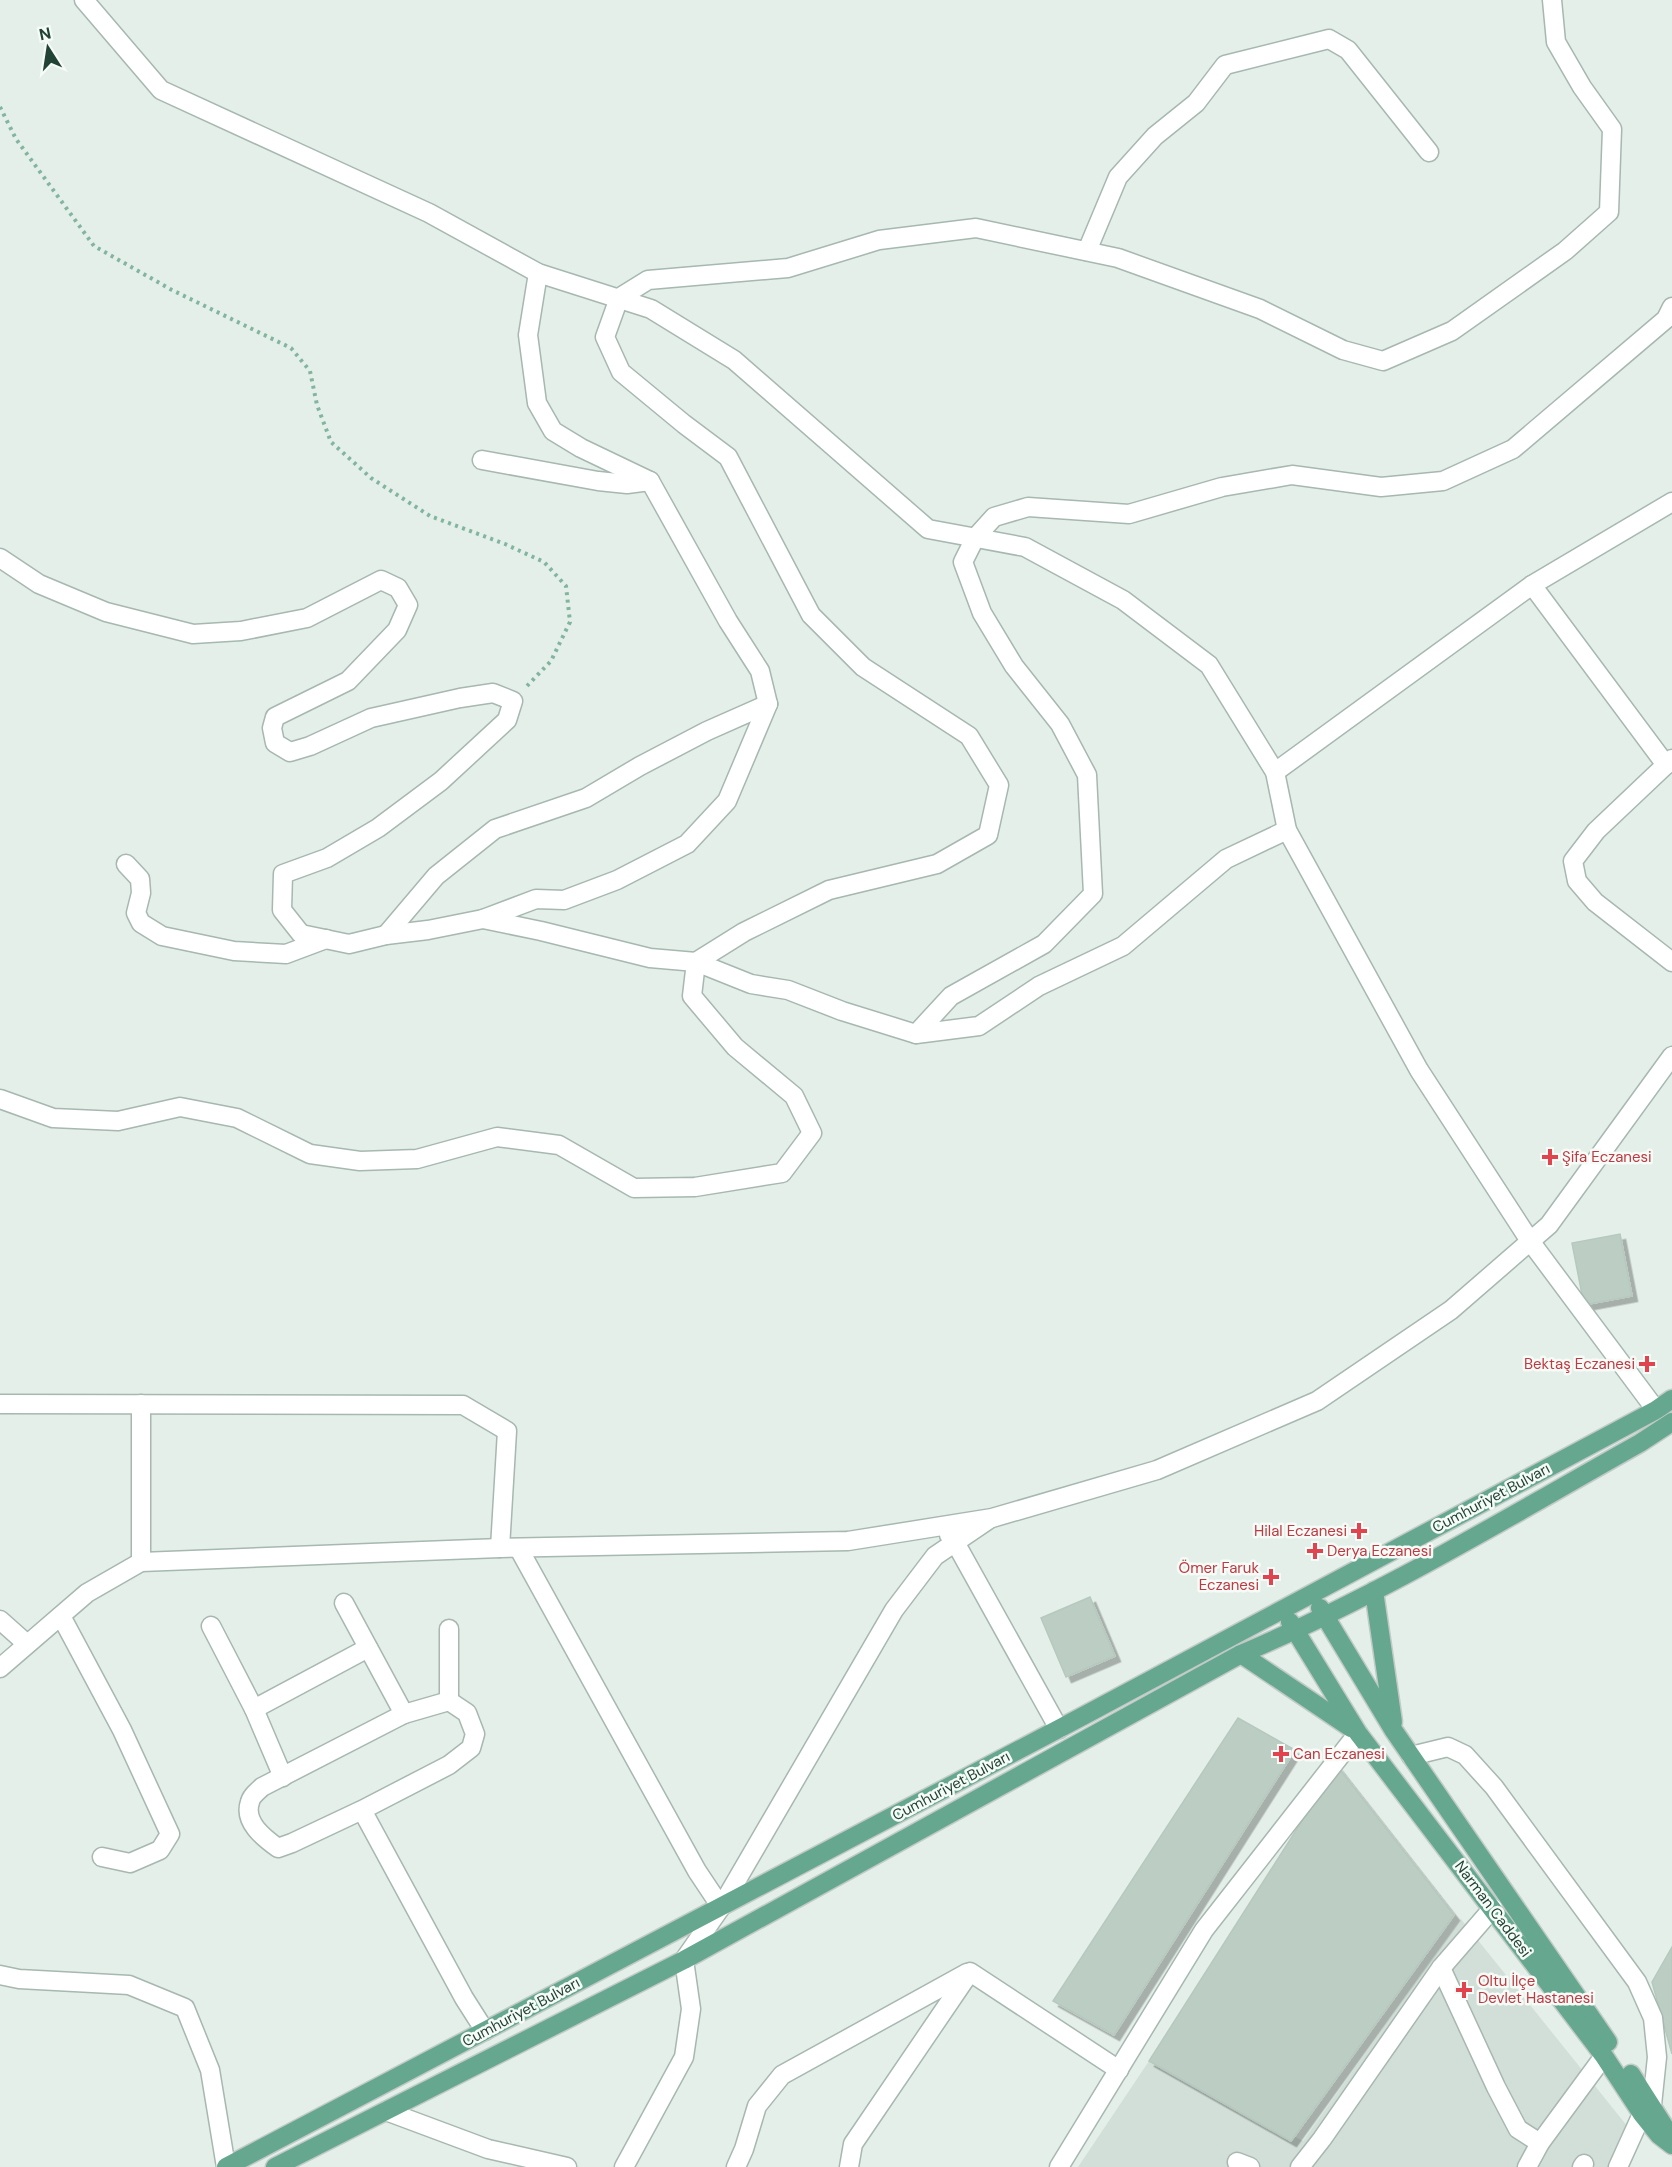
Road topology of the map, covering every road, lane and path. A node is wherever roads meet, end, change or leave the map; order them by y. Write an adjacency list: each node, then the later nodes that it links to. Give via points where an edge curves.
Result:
1 (84, 0): 6 (street, via 161,90 429,213)
2 (1552, 0): 5 (street, via 1556,42 1612,129 1609,212 1565,251 1452,331 1383,361 1343,350 1260,309 1118,258)
3 (0, 107): 15 (path, via 16,139 94,246 172,290 291,348 310,371 331,442 371,478 430,516 544,562 566,586 570,622 551,661)
4 (1429, 152): 5 (street, via 1348,50 1329,39 1225,65 1196,103 1155,136 1118,177)
5 (1087, 251): 7 (street, via 976,228 879,240 789,268 648,280)
6 (538, 273): 7 (street); 10 (street, via 528,335 537,403 553,431)
7 (619, 298): 12 (street, via 651,309 734,360 928,529); 24 (street, via 605,337 621,372 728,457 811,615 863,667 969,736 999,785 988,835 937,864 829,890 744,932)
8 (1672, 307): 12 (street, via 1666,319 1513,449 1443,481 1381,487 1292,476 1222,487 1128,514 1028,507 994,517)
9 (482, 460): 10 (street, via 598,481)
10 (650, 481): 16 (street, via 760,671)
11 (1672, 502): 14 (street)
12 (975, 538): 18 (street, via 1025,547 1123,600 1209,665); 26 (street, via 963,562 982,613 1014,666 1060,724 1087,775 1093,894 1044,944 951,996)
13 (0, 558): 15 (street, via 39,584 106,612 193,634 241,632 307,618 381,579 398,588 408,605 397,630 348,681 275,717 275,743 290,752 371,718 493,693)
14 (1532, 585): 17 (street); 18 (street)
15 (513, 701): 23 (street, via 507,720 441,781 378,828 327,858 283,874 282,910 302,934)
16 (768, 704): 21 (street, via 728,801 687,844 617,880 564,900 536,899); 22 (street, via 707,731 586,798 495,829 436,876)
17 (1669, 762): 25 (street, via 1596,831 1573,861 1577,881 1595,902)
18 (1275, 772): 19 (street)
19 (1287, 830): 26 (street, via 1226,859 1123,946 1039,986 979,1026); 29 (street, via 1419,1070)
20 (126, 864): 23 (street, via 140,879 136,913 141,923 162,936 234,951 286,954)
21 (483, 919): 22 (street); 24 (street, via 650,958)
22 (386, 935): 23 (street, via 348,944)
23 (326, 939)
24 (696, 962): 26 (street, via 751,984 788,990); 28 (street, via 692,996 735,1047 794,1096 812,1133 782,1173 694,1187 634,1188 559,1145 497,1137 417,1159 360,1161 310,1154 237,1118 180,1107 118,1121 53,1119)
25 (1672, 962)
26 (916, 1034)
27 (1672, 1056): 29 (street, via 1549,1225)
28 (0, 1099)
29 (1530, 1241): 33 (street); 35 (street, via 1451,1310 1317,1401 1157,1470)
30 (1672, 1399): 33 (main road, Cumhuriyet Bulvarı)
31 (0, 1404): 32 (street)
32 (141, 1404): 38 (street, via 463,1405 507,1431); 40 (street)
33 (1656, 1410): 42 (main road, Cumhuriyet Bulvarı)
34 (1672, 1422): 41 (main road, Cumhuriyet Bulvarı)
35 (992, 1518): 36 (street); 37 (street)
36 (940, 1526): 37 (street); 39 (street, via 848,1541)
37 (955, 1542): 58 (street); 65 (street, via 935,1556 894,1610)
38 (500, 1548): 39 (street); 40 (street)
39 (519, 1549): 65 (street, via 691,1861)
40 (141, 1562): 45 (street, via 87,1593)
41 (1374, 1591): 46 (main road, Cumhuriyet Bulvarı); 59 (main road, Narman Caddesi)
42 (1311, 1594): 44 (main road, Cumhuriyet Bulvarı); 46 (main road, Narman Caddesi)
43 (344, 1603): 52 (street)
44 (1282, 1609): 50 (main road, Narman Caddesi); 58 (main road, Cumhuriyet Bulvarı)
45 (61, 1616): 51 (street); 64 (street, via 122,1730 170,1834 160,1850 130,1863)
46 (1325, 1616): 50 (main road, Cumhuriyet Bulvarı); 59 (main road, Narman Caddesi)
47 (0, 1620): 51 (street)
48 (211, 1626): 56 (street)
49 (449, 1629): 55 (street)
50 (1296, 1631): 53 (main road, Cumhuriyet Bulvarı); 60 (main road, Narman Caddesi)
51 (27, 1644): 54 (street)
52 (369, 1648): 56 (street); 57 (street)
53 (1241, 1654): 60 (main road, Narman Caddesi); 67 (main road, Cumhuriyet Bulvarı)
54 (0, 1668)
55 (449, 1701): 57 (street); 63 (street, via 467,1713 475,1734 471,1748 449,1765)
56 (254, 1709): 62 (street)
57 (404, 1714): 62 (street)
58 (1059, 1729): 65 (main road, Cumhuriyet Bulvarı)
59 (1394, 1731): 61 (main road, Narman Caddesi)
60 (1358, 1732): 66 (main road, Narman Caddesi); 73 (street, via 1204,1930)
61 (1411, 1756): 74 (main road, Narman Caddesi); 74 (street, via 1448,1747 1465,1755 1494,1787 1637,1982 1653,2018 1657,2057)
62 (283, 1777): 63 (street, via 262,1787 250,1800 248,1814 260,1835 278,1848)
63 (362, 1810): 71 (street)
64 (102, 1857)
65 (721, 1907): 67 (street); 71 (main road, Cumhuriyet Bulvarı)
66 (1493, 1908): 68 (street); 72 (main road, Narman Caddesi)
67 (684, 1960): 75 (main road, Cumhuriyet Bulvarı); 81 (street, via 691,2009 684,2057)
68 (1441, 1968): 76 (street, via 1518,2128); 85 (street)
69 (970, 1972): 73 (street); 82 (street, via 782,2075 757,2106); 83 (street, via 853,2144)
70 (0, 1975): 78 (street, via 129,1985 185,2008 210,2070)
71 (485, 2031): 78 (main road, Cumhuriyet Bulvarı)
72 (1604, 2056): 74 (main road, Narman Caddesi); 76 (street)
73 (1119, 2070): 84 (street)
74 (1647, 2109): 77 (main road, Narman Caddesi, via 1659,2135); 87 (street)
75 (386, 2111): 79 (main road, Cumhuriyet Bulvarı); 80 (street, via 488,2149)
76 (1540, 2143): 86 (street)
77 (1671, 2144)
78 (226, 2167)
79 (275, 2167)
80 (567, 2167)
81 (624, 2167)
82 (736, 2167)
83 (849, 2167)
84 (1059, 2167)
85 (1300, 2167)
86 (1527, 2167)
87 (1618, 2167)

